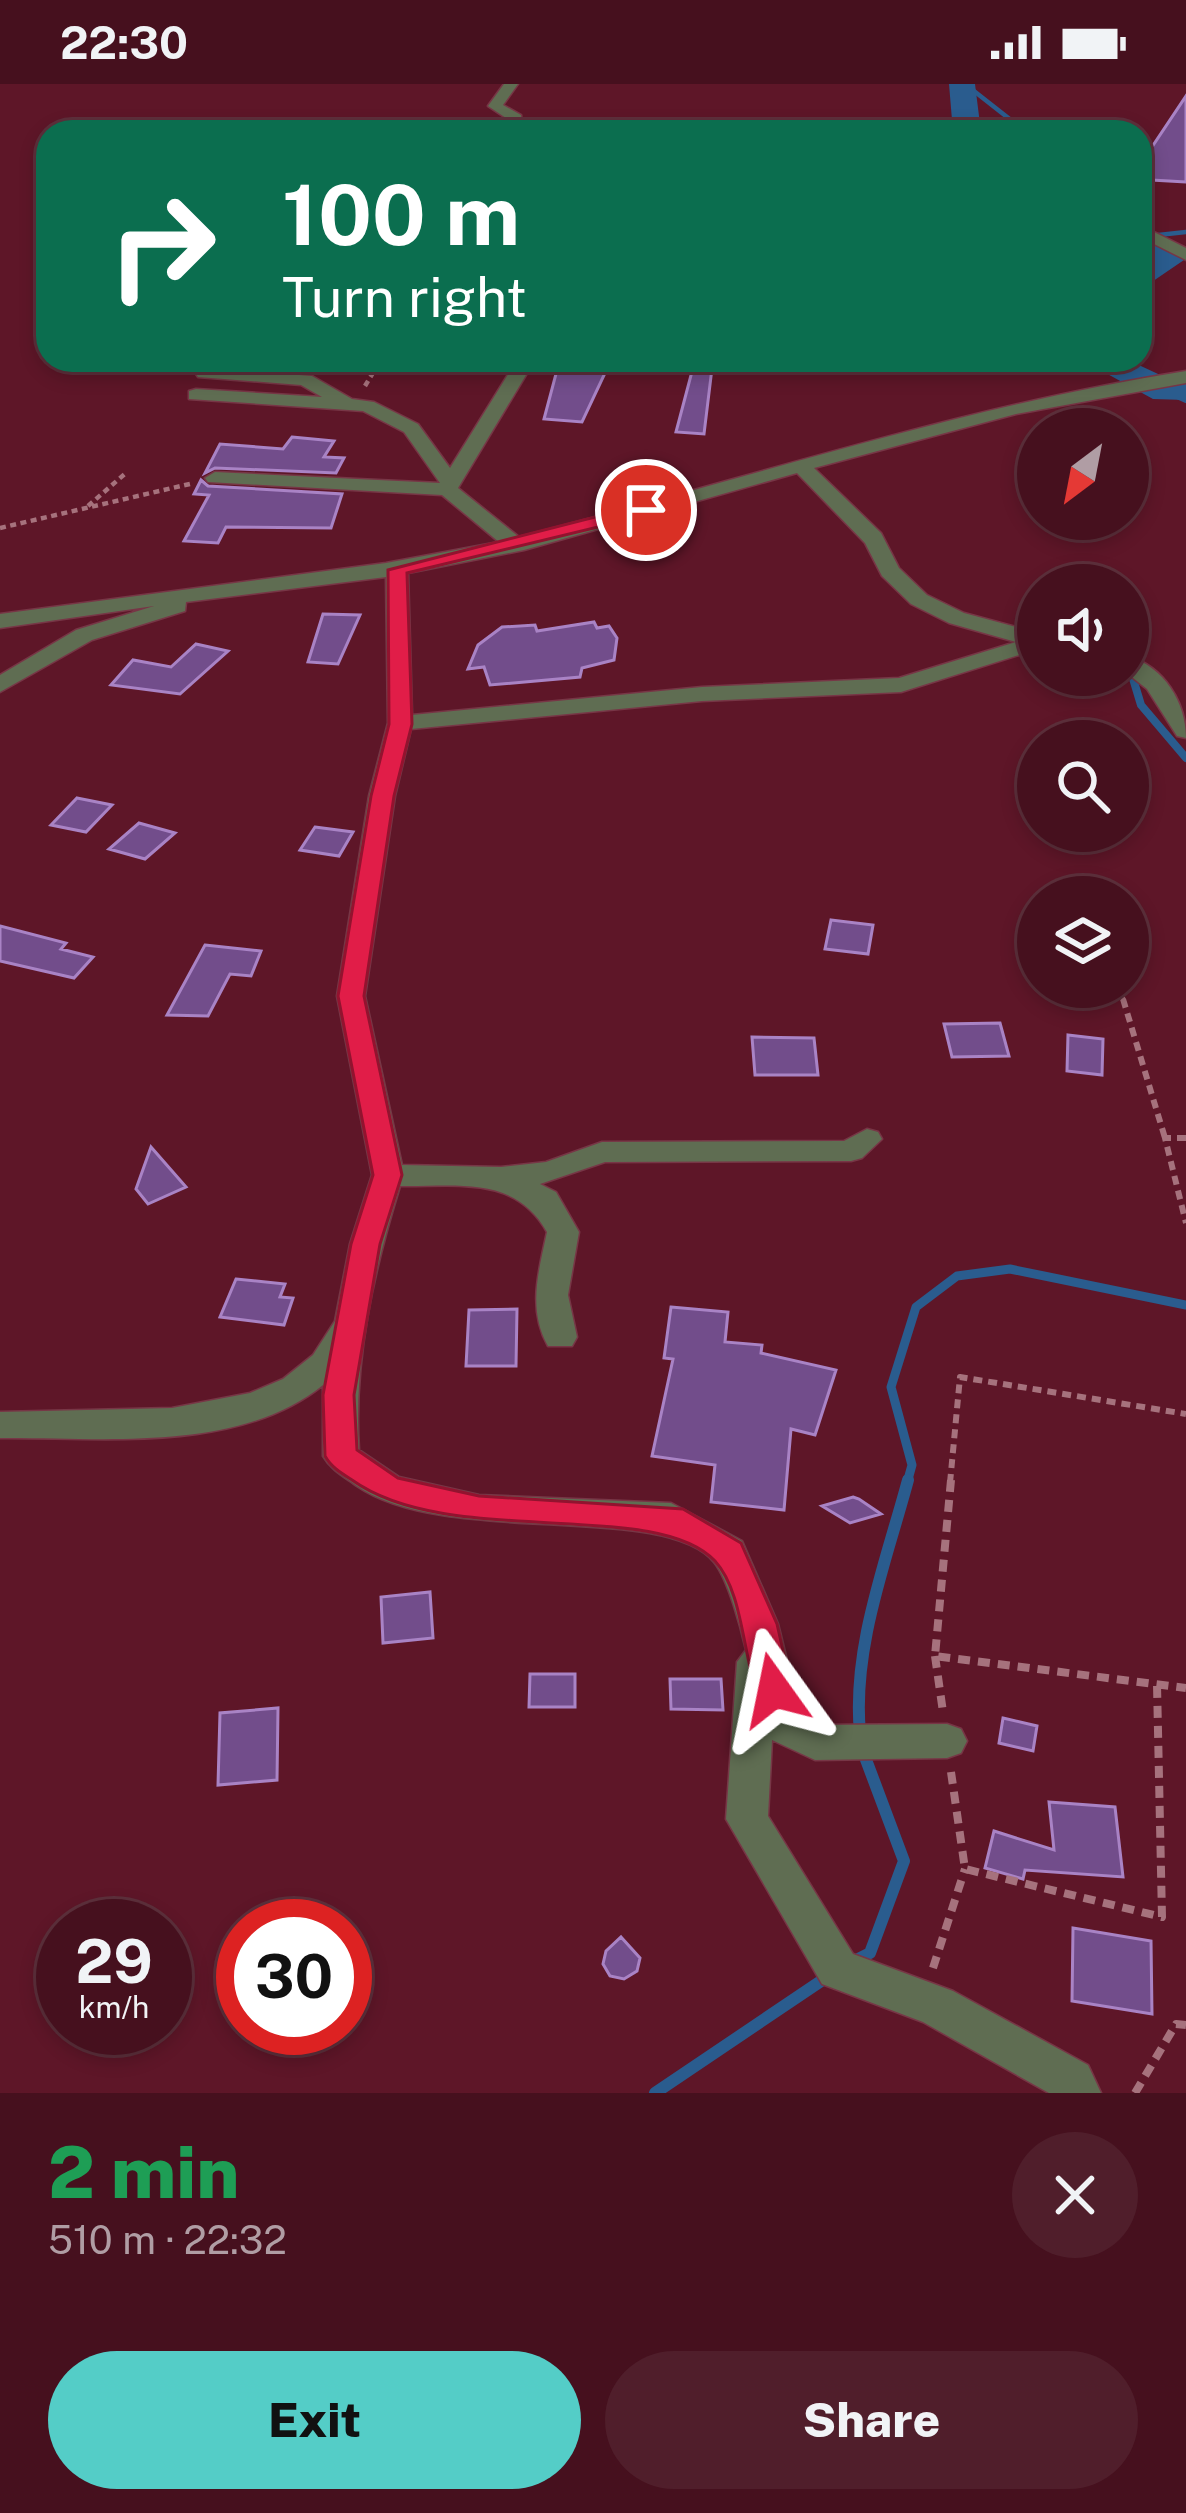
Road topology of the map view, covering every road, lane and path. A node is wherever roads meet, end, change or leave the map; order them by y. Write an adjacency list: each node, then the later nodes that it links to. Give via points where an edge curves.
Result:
1 (511, 84): 2 (street, via 494,106)
2 (516, 120)
3 (1152, 237): 4 (street)
4 (1186, 255)
5 (203, 372): 9 (street, via 305,380)
6 (519, 372): 13 (street)
7 (1182, 377): 10 (street, via 1086,390)
8 (196, 395): 9 (street)
9 (349, 405): 13 (street, via 411,428)
10 (801, 466): 16 (street); 20 (street, via 875,540 913,597)
11 (127, 472): 14 (path)
12 (215, 478): 13 (street); 14 (path)
13 (449, 486): 16 (street)
14 (85, 508): 15 (path)
15 (0, 529)
16 (516, 545): 17 (street)
17 (398, 570): 18 (street); 24 (street)
18 (215, 591): 19 (street); 23 (street, via 84,635)
19 (0, 621)
20 (1017, 635)
21 (1017, 648): 24 (street, via 901,685 702,694)
22 (1149, 679): 25 (street)
23 (0, 685)
24 (400, 724): 30 (street, via 351,996)
25 (1186, 731)
26 (1126, 1008): 27 (path)
27 (1165, 1138): 28 (path); 32 (path)
28 (1186, 1138)
29 (867, 1139): 31 (street, via 851,1150 602,1152 551,1172)
30 (388, 1175): 31 (street); 33 (street)
31 (501, 1178): 34 (street, via 545,1200 563,1232 551,1295)
32 (1186, 1223)
33 (358, 1305): 36 (street, via 326,1364 285,1394 215,1417); 37 (street, via 338,1395 341,1456 389,1489 479,1509 671,1518 729,1552)
34 (560, 1337)
35 (1186, 1414): 38 (path, via 960,1377)
36 (0, 1425)
37 (759, 1624): 41 (street, via 782,1726 815,1743); 43 (street, via 747,1819 838,1969)
38 (935, 1656): 39 (path); 41 (path)
39 (1157, 1684): 40 (path); 42 (path, via 1162,1916)
40 (1186, 1688)
41 (947, 1741): 42 (path)
42 (965, 1868): 43 (path)
43 (923, 2000): 45 (street, via 1072,2081)
44 (1186, 2025): 46 (path, via 1176,2024)
45 (1078, 2093)
46 (1136, 2093)

